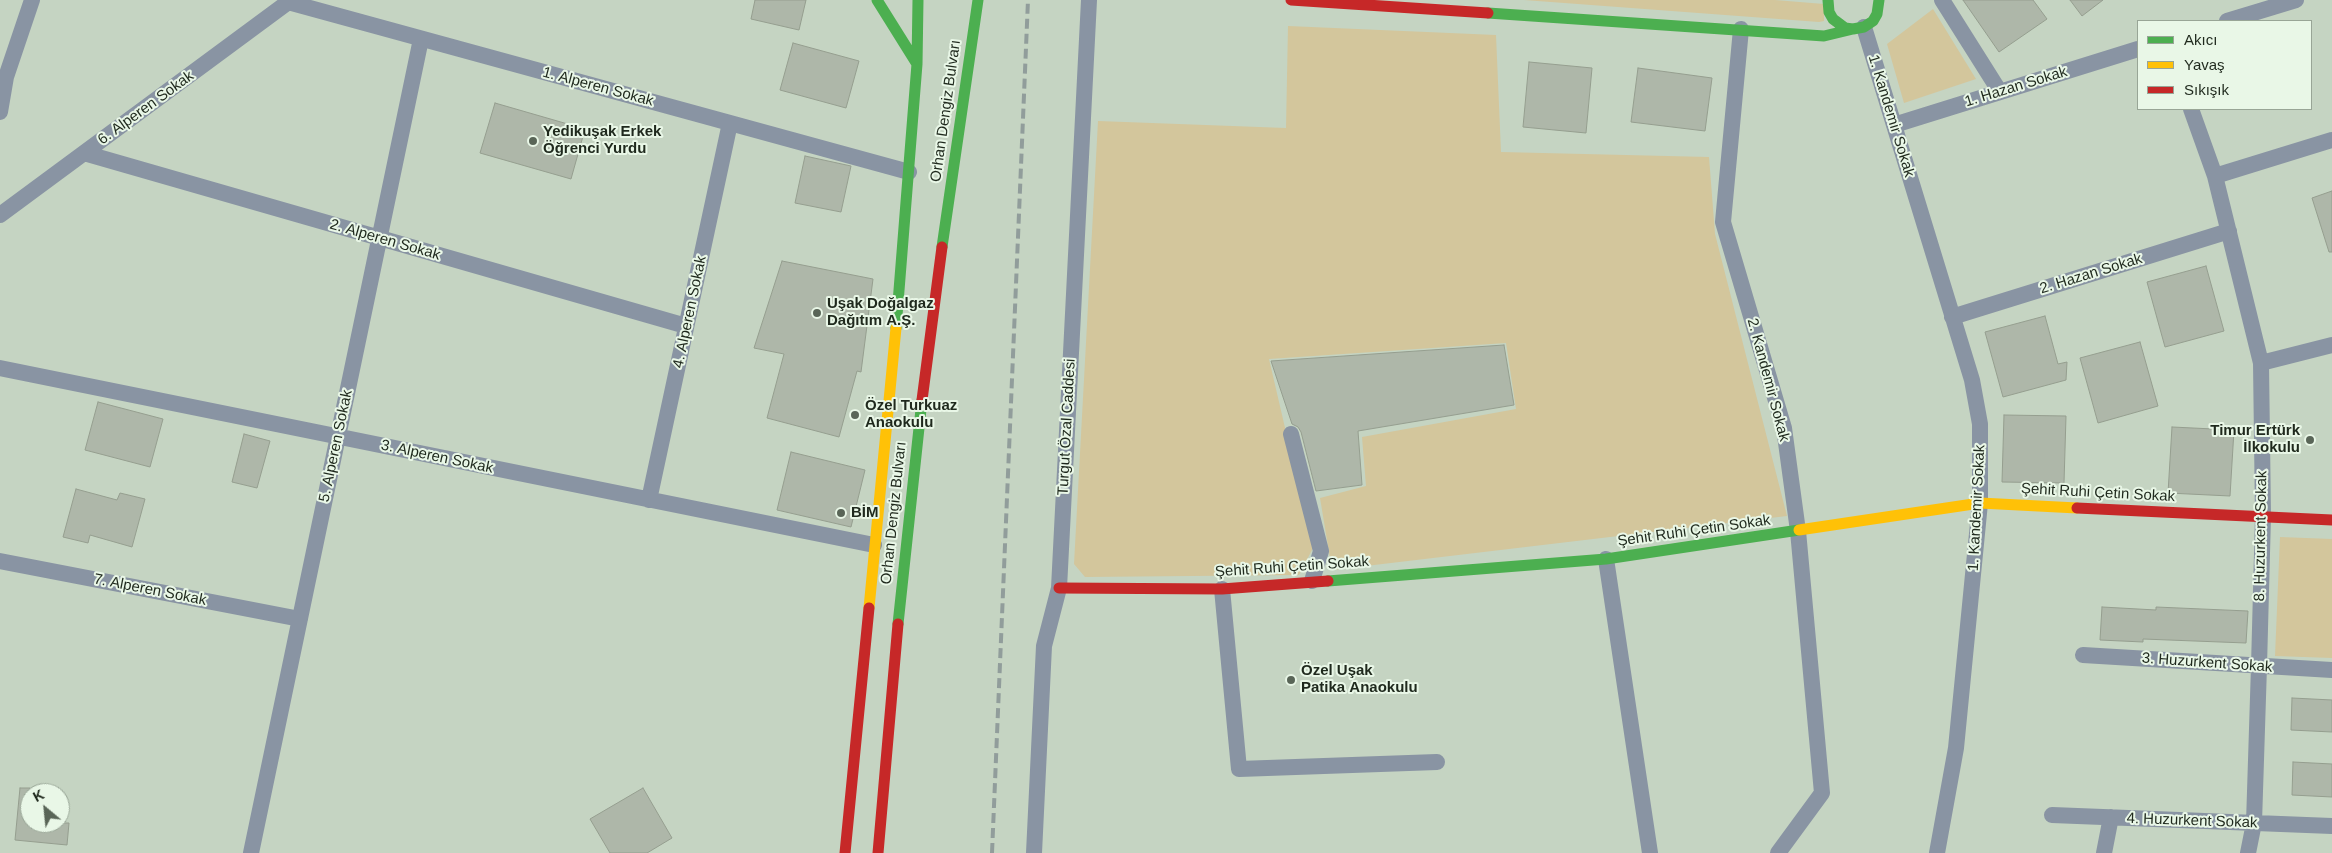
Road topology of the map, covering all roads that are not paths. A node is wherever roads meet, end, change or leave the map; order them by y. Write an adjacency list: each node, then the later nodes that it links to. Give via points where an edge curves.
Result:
1 (32, 0): 21 (street, via 6,77)
2 (877, 0): 18 (main road)
3 (918, 0): 18 (main road, Orhan Dengiz Bulvarı)
4 (978, 0): 60 (main road, Orhan Dengiz Bulvarı, via 930,329 904,555)
5 (1090, 0): 47 (street, Turgut Özal Caddesi)
6 (1291, 0): 15 (main road)
7 (1828, 0): 14 (main road, via 1829,12 1838,24)
8 (1879, 0): 14 (main road, via 1877,14)
9 (1942, 0): 19 (street)
10 (2296, 0): 13 (street)
11 (290, 1): 16 (street, 1. Alperen Sokak); 25 (street, 6. Alperen Sokak)
12 (1887, 10): 14 (main road)
13 (2230, 20)
14 (1863, 26): 15 (main road, via 1824,36); 23 (street, 1. Kandemir Sokak)
15 (1741, 30): 42 (street, 2. Kandemir Sokak, via 1723,222 1784,428)
16 (421, 39): 22 (street, 1. Alperen Sokak); 30 (street, 5. Alperen Sokak)
17 (2137, 49): 19 (street, 1. Hazan Sokak)
18 (916, 64): 26 (main road, Orhan Dengiz Bulvarı)
19 (2000, 92): 23 (street, 1. Hazan Sokak)
20 (2191, 110): 27 (street, 8. Huzurkent Sokak)
21 (0, 112)
22 (730, 124): 26 (street, 1. Alperen Sokak); 32 (street, 4. Alperen Sokak)
23 (1894, 125): 31 (street, 1. Kandemir Sokak)
24 (2332, 140): 27 (street)
25 (84, 153): 28 (street, 6. Alperen Sokak); 30 (street, 2. Alperen Sokak)
26 (909, 172): 43 (main road, Orhan Dengiz Bulvarı)
27 (2215, 176): 29 (street, 8. Huzurkent Sokak)
28 (0, 215)
29 (2229, 231): 31 (street, 2. Hazan Sokak); 34 (street, 8. Huzurkent Sokak)
30 (380, 238): 32 (street, 2. Alperen Sokak); 37 (street, 5. Alperen Sokak)
31 (1952, 317): 39 (street, 1. Kandemir Sokak, via 1972,380 1980,424)
32 (686, 326): 38 (street, 4. Alperen Sokak)
33 (2332, 345): 34 (street)
34 (2261, 362): 40 (street, 8. Huzurkent Sokak)
35 (0, 368): 37 (street, 3. Alperen Sokak)
36 (1291, 434): 46 (street, via 1322,551)
37 (338, 436): 38 (street, 3. Alperen Sokak); 49 (street, 5. Alperen Sokak)
38 (648, 500): 43 (street, 3. Alperen Sokak)
39 (1980, 503): 40 (main road, Şehit Ruhi Çetin Sokak); 42 (main road, Şehit Ruhi Çetin Sokak); 64 (street, 1. Kandemir Sokak, via 1956,748)
40 (2263, 516): 41 (main road, Şehit Ruhi Çetin Sokak); 51 (street, 8. Huzurkent Sokak)
41 (2332, 520)
42 (1798, 531): 44 (main road, Şehit Ruhi Çetin Sokak); 63 (street, 2. Kandemir Sokak, via 1822,793)
43 (874, 546): 59 (main road, Orhan Dengiz Bulvarı)
44 (1606, 559): 46 (main road, Şehit Ruhi Çetin Sokak); 62 (street)
45 (0, 561): 49 (street, 7. Alperen Sokak)
46 (1312, 580): 48 (main road, Şehit Ruhi Çetin Sokak)
47 (1059, 588): 48 (main road, Şehit Ruhi Çetin Sokak); 61 (street, Turgut Özal Caddesi, via 1044,646)
48 (1222, 589): 53 (street, via 1238,769)
49 (300, 619): 58 (street, 5. Alperen Sokak)
50 (2083, 655): 51 (street, 3. Huzurkent Sokak)
51 (2259, 666): 52 (street, 3. Huzurkent Sokak); 56 (street, 8. Huzurkent Sokak)
52 (2332, 670)
53 (1437, 762)
54 (2052, 815): 55 (street, 4. Huzurkent Sokak)
55 (2110, 817): 56 (street, 4. Huzurkent Sokak); 65 (street)
56 (2254, 823): 57 (street, 4. Huzurkent Sokak); 66 (street, 8. Huzurkent Sokak)
57 (2332, 826)
58 (250, 853)
59 (845, 853)
60 (878, 853)
61 (1034, 853)
62 (1650, 853)
63 (1778, 853)
64 (1937, 853)
65 (2104, 853)
66 (2248, 853)

